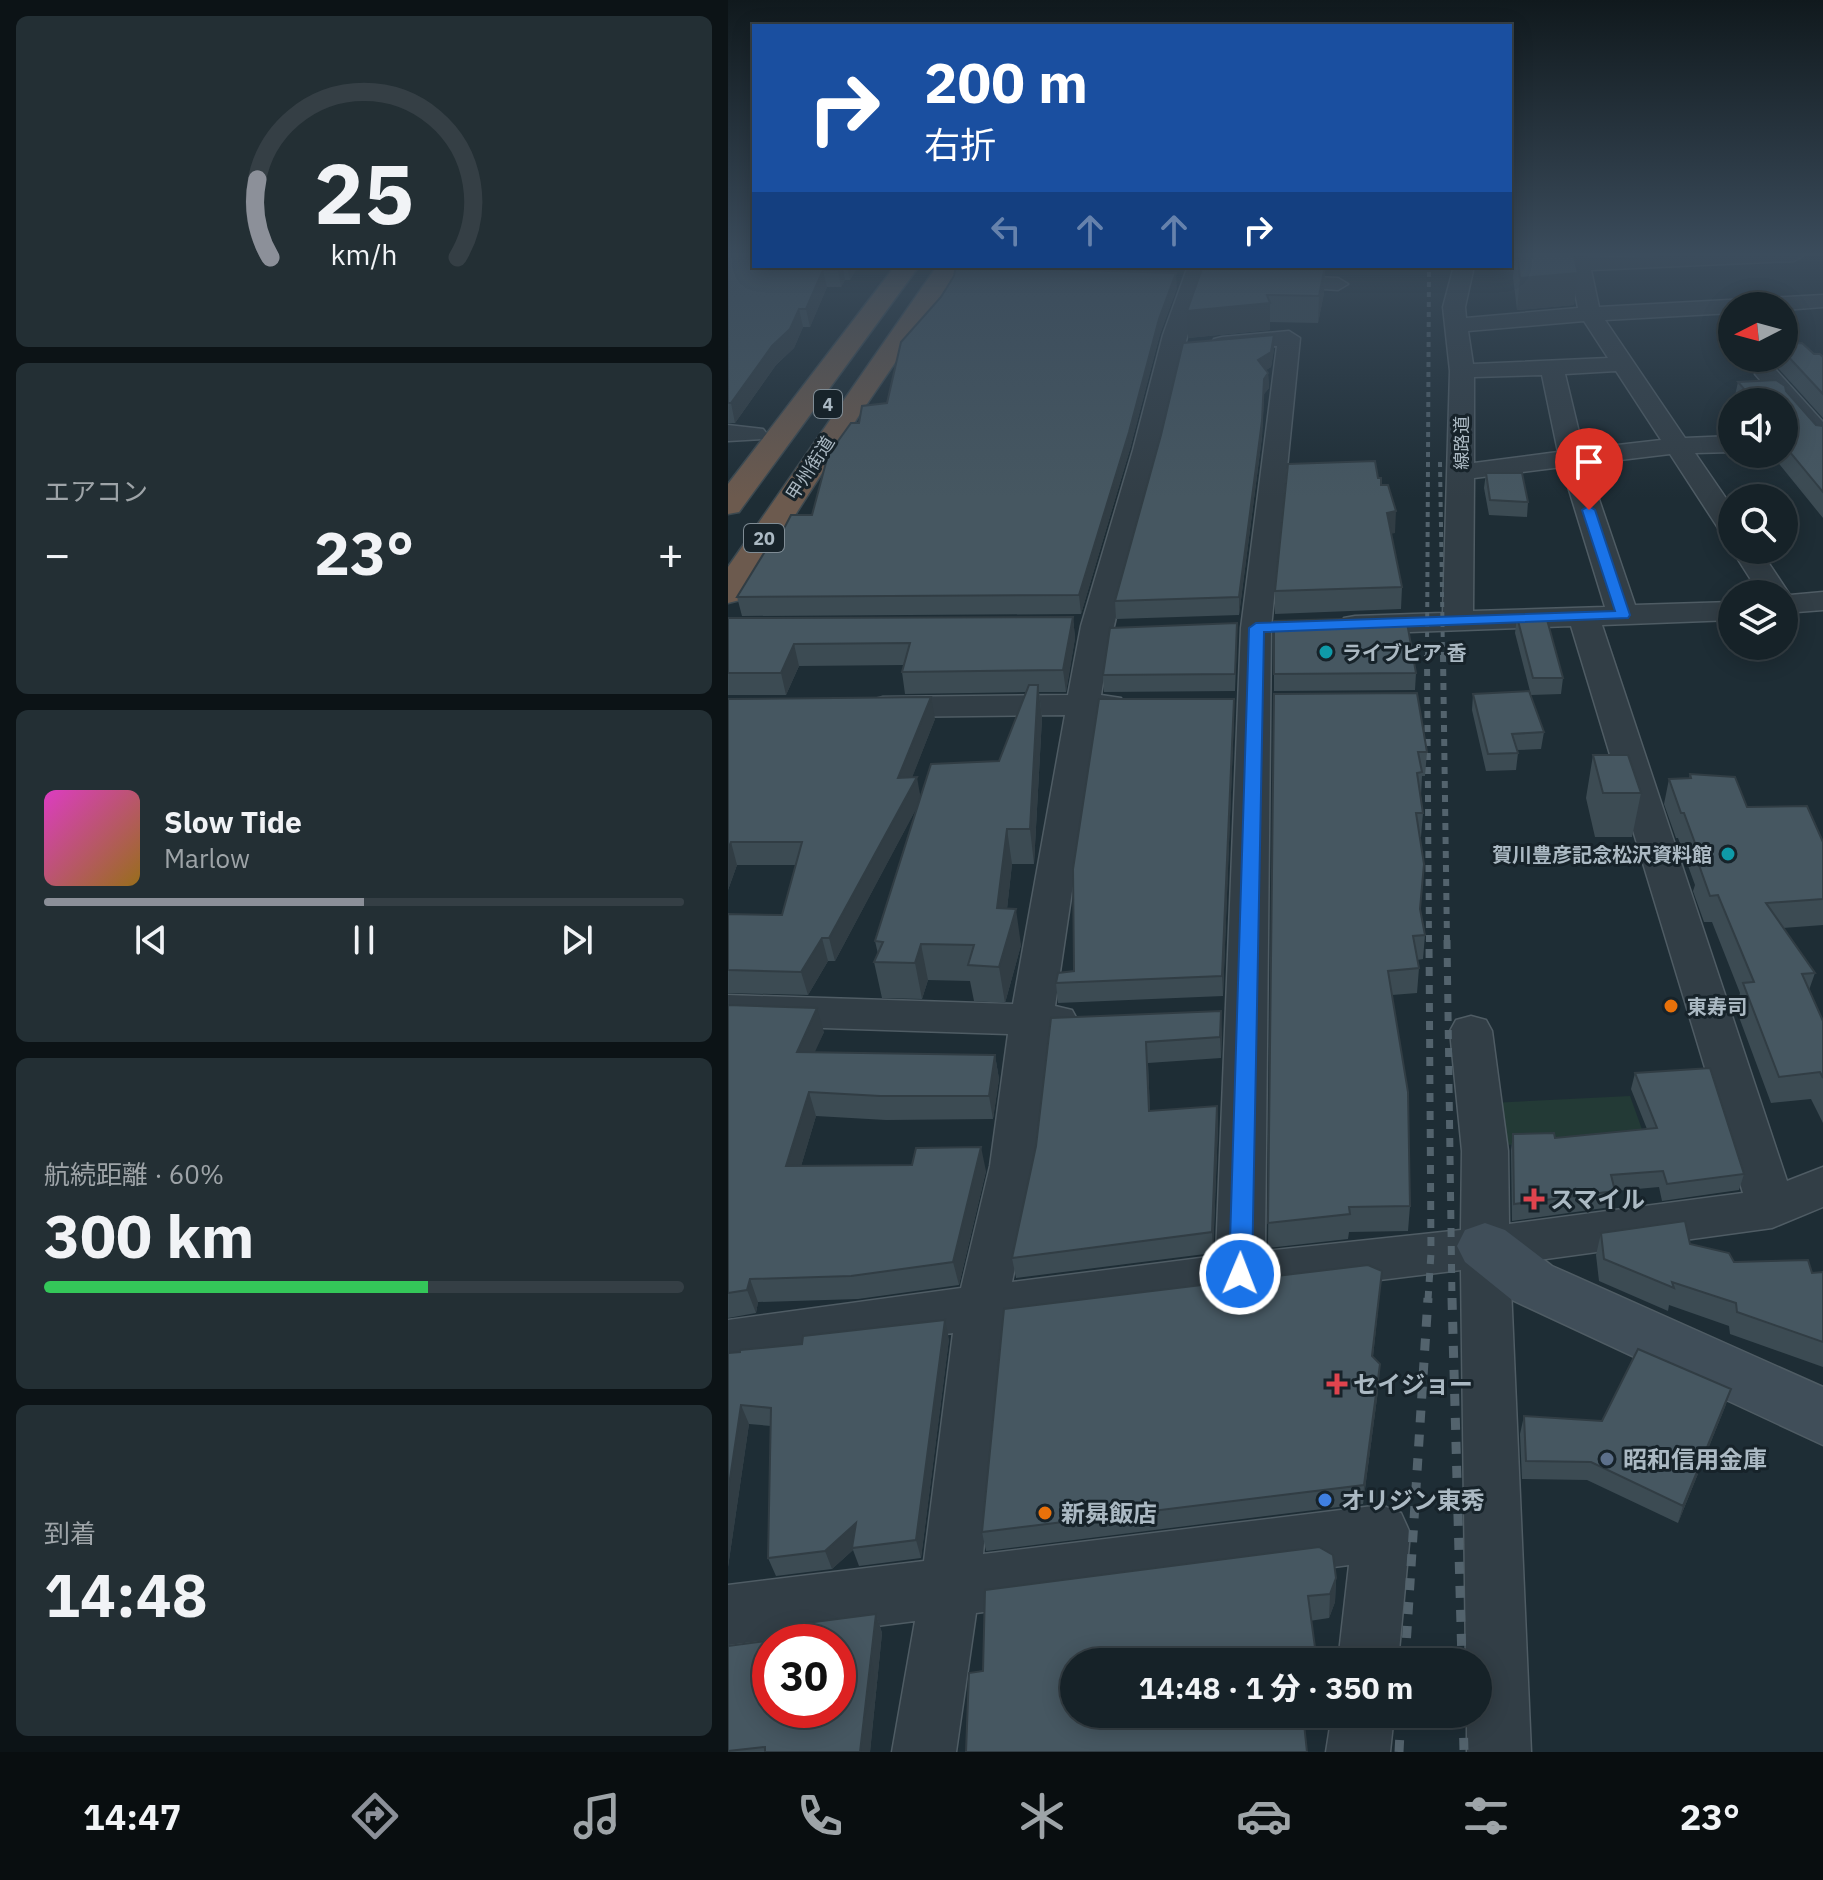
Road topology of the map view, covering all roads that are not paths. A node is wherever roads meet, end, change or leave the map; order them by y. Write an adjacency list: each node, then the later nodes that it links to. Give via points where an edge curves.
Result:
1 (827, 334): 13 (highway)
2 (860, 334): 22 (highway, 4)
3 (890, 334): 22 (highway, 4)
4 (901, 334): 23 (highway, 甲州街道 / 20)
5 (1175, 334): 8 (street)
6 (1459, 334): 11 (street, 線路道)
7 (1603, 334): 9 (street)
8 (1171, 349): 32 (street, via 1095,629); 41 (street, via 1289,338 1256,628 1229,1014)
9 (1624, 364): 10 (street); 17 (street)
10 (1552, 367): 11 (street); 18 (street)
11 (1462, 371): 20 (street, 線路道)
12 (1767, 374): 14 (street, via 1799,395)
13 (741, 433): 19 (highway)
14 (1823, 438): 15 (street)
15 (1798, 441)
16 (1718, 445): 17 (street)
17 (1678, 447): 18 (street); 21 (street)
18 (1572, 458): 20 (street); 27 (street)
19 (728, 466)
20 (1461, 472): 29 (street, 線路道)
21 (1718, 507)
22 (732, 518)
23 (728, 593)
24 (1823, 601): 25 (street)
25 (1798, 603)
26 (1718, 612): 27 (street)
27 (1623, 615): 28 (street)
28 (1584, 618): 29 (street); 39 (street)
29 (1458, 622): 30 (street)
30 (1326, 626)
31 (1146, 704): 32 (street)
32 (1084, 705): 33 (street); 36 (street)
33 (855, 707)
34 (728, 1010): 36 (street)
35 (1091, 1019): 36 (street)
36 (1031, 1022): 42 (street, via 1013,1166)
37 (1471, 1031): 40 (street, via 1485,1151)
38 (1823, 1186): 39 (street)
39 (1772, 1209): 40 (street)
40 (1485, 1246): 41 (street); 44 (street, via 1532,1283); 51 (street)
41 (1240, 1274): 42 (street)
42 (982, 1307): 43 (street); 45 (street)
43 (728, 1342)
44 (1823, 1417)
45 (950, 1587): 46 (street); 47 (street, via 1381,1533); 49 (street)
46 (728, 1615)
47 (1369, 1648)
48 (1361, 1728): 50 (street)
49 (924, 1752)
50 (1358, 1752)
51 (1499, 1752)

